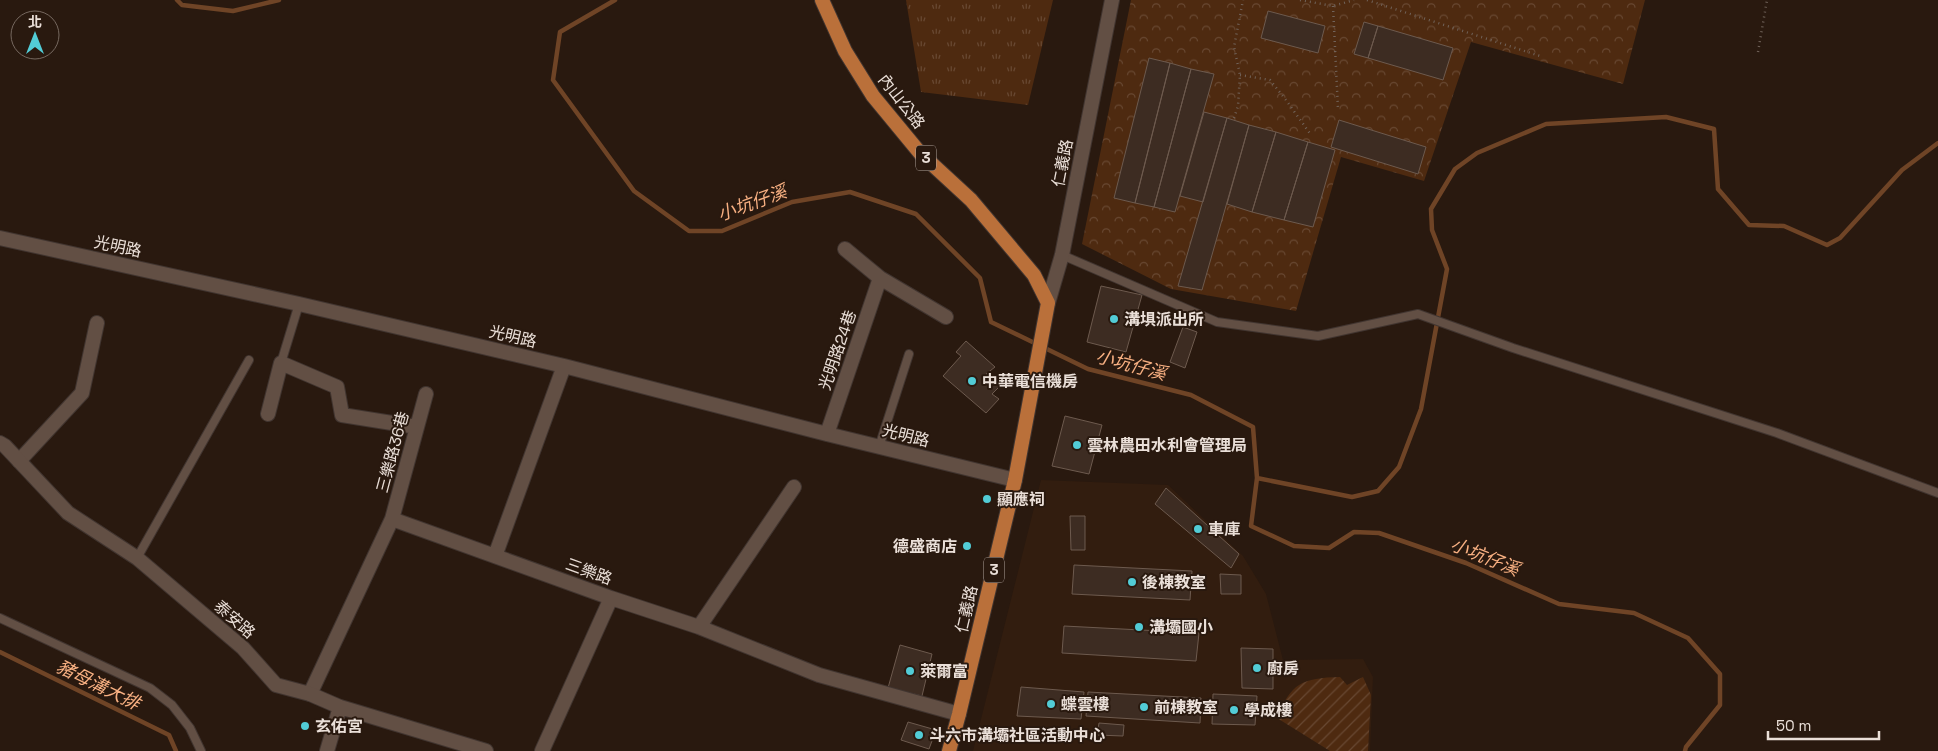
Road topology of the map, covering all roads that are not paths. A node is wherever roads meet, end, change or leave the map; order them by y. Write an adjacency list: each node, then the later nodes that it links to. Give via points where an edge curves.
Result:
1 (822, 0): 7 (main road, 內山公路 / 3, via 845,51 873,96 920,153 971,200 1034,275)
2 (1112, 0): 5 (street, 仁義路)
3 (0, 238): 8 (street, 光明路)
4 (845, 249): 6 (street)
5 (1062, 255): 7 (street, 仁義路); 24 (lane, via 1217,322 1318,336 1418,314 1778,433)
6 (880, 278): 9 (street); 18 (street, 光明路24巷)
7 (1048, 303): 22 (main road, 仁義路 / 3)
8 (299, 304): 13 (lane); 14 (street, 光明路)
9 (946, 317)
10 (97, 323): 21 (street, via 82,394)
11 (908, 354): 20 (lane)
12 (249, 360): 27 (lane)
13 (281, 363): 16 (street); 17 (street, via 337,386 342,415)
14 (564, 366): 18 (street, 光明路); 26 (street)
15 (426, 394): 17 (street, 三樂路36巷)
16 (268, 414)
17 (417, 427): 25 (street, 三樂路36巷)
18 (827, 434): 20 (street, 光明路)
19 (0, 443): 21 (street, 泰安路)
20 (878, 446): 22 (street, 光明路)
21 (19, 461): 27 (street, 泰安路, via 68,514)
22 (1015, 480): 33 (main road, 仁義路 / 3)
23 (794, 486): 30 (street)
24 (1938, 493)
25 (392, 519): 26 (street, 三樂路); 31 (street)
26 (495, 556): 28 (street, 三樂路)
27 (137, 558): 31 (street, 泰安路, via 243,648 276,685)
28 (611, 598): 30 (street, 三樂路); 37 (street)
29 (0, 618): 34 (lane, via 150,688 172,705 190,728)
30 (699, 627): 33 (street, 三樂路, via 819,674)
31 (310, 694): 32 (street, 泰安路)
32 (340, 707): 35 (street); 36 (street, 泰安路)
33 (960, 714): 38 (main road, 仁義路 / 3)
34 (201, 751)
35 (327, 751)
36 (486, 751)
37 (542, 751)
38 (949, 751)

